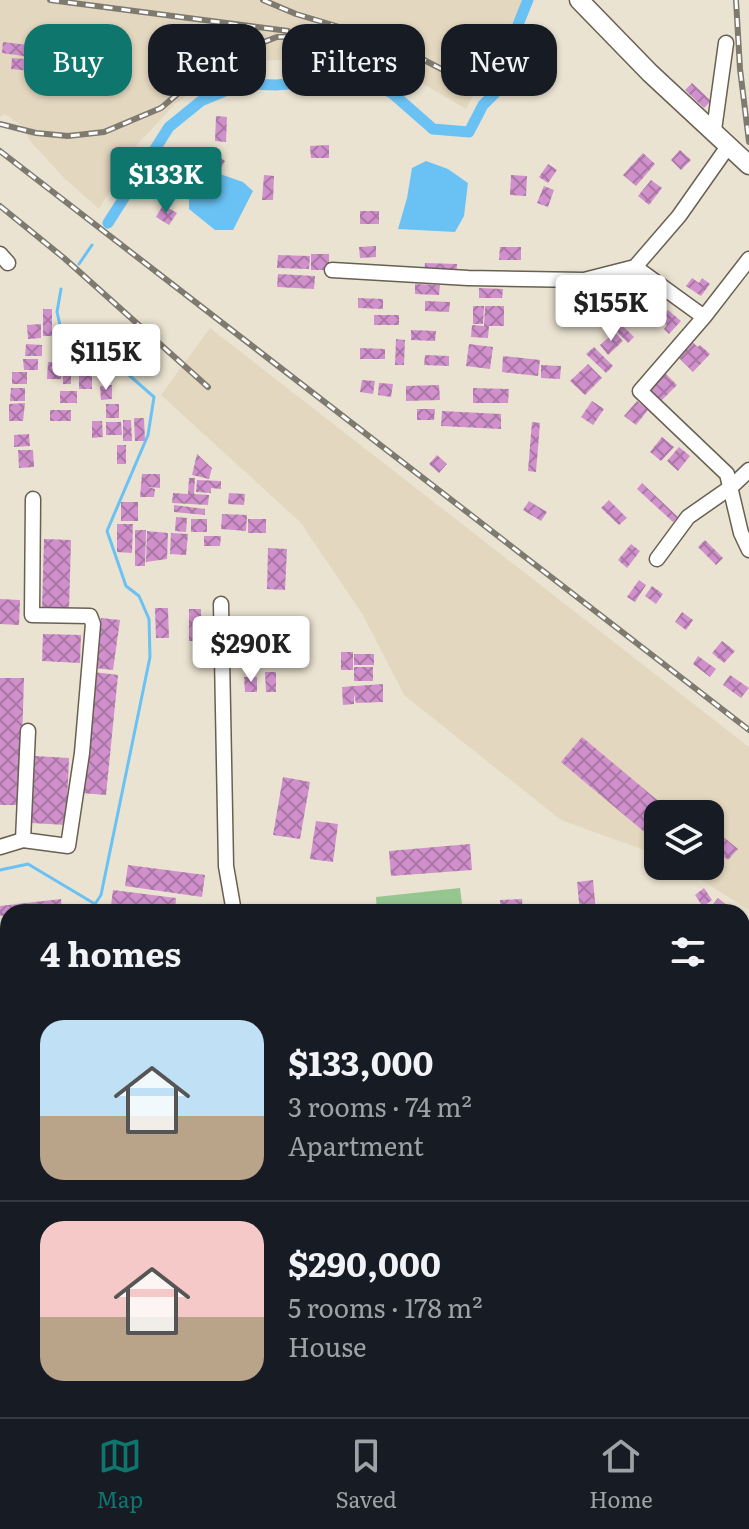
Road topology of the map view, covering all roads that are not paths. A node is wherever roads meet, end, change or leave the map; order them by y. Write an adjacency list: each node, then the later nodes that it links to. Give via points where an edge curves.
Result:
1 (579, 0): 3 (main road)
2 (726, 43): 3 (street)
3 (714, 130): 4 (main road)
4 (729, 145): 5 (main road); 7 (street)
5 (749, 165)
6 (749, 259): 10 (street)
7 (635, 267): 8 (street, via 584,280); 9 (street); 10 (street)
8 (332, 270)
9 (624, 301)
10 (704, 317): 12 (street, via 640,391 727,474)
11 (749, 470): 12 (street)
12 (731, 487): 14 (street); 15 (street, via 688,517)
13 (33, 499): 18 (street, via 32,615 90,616 93,624 68,846)
14 (749, 550)
15 (657, 559)
16 (221, 604): 20 (street, via 226,866)
17 (28, 731): 18 (street)
18 (23, 840): 19 (street)
19 (0, 847)
20 (233, 904)

